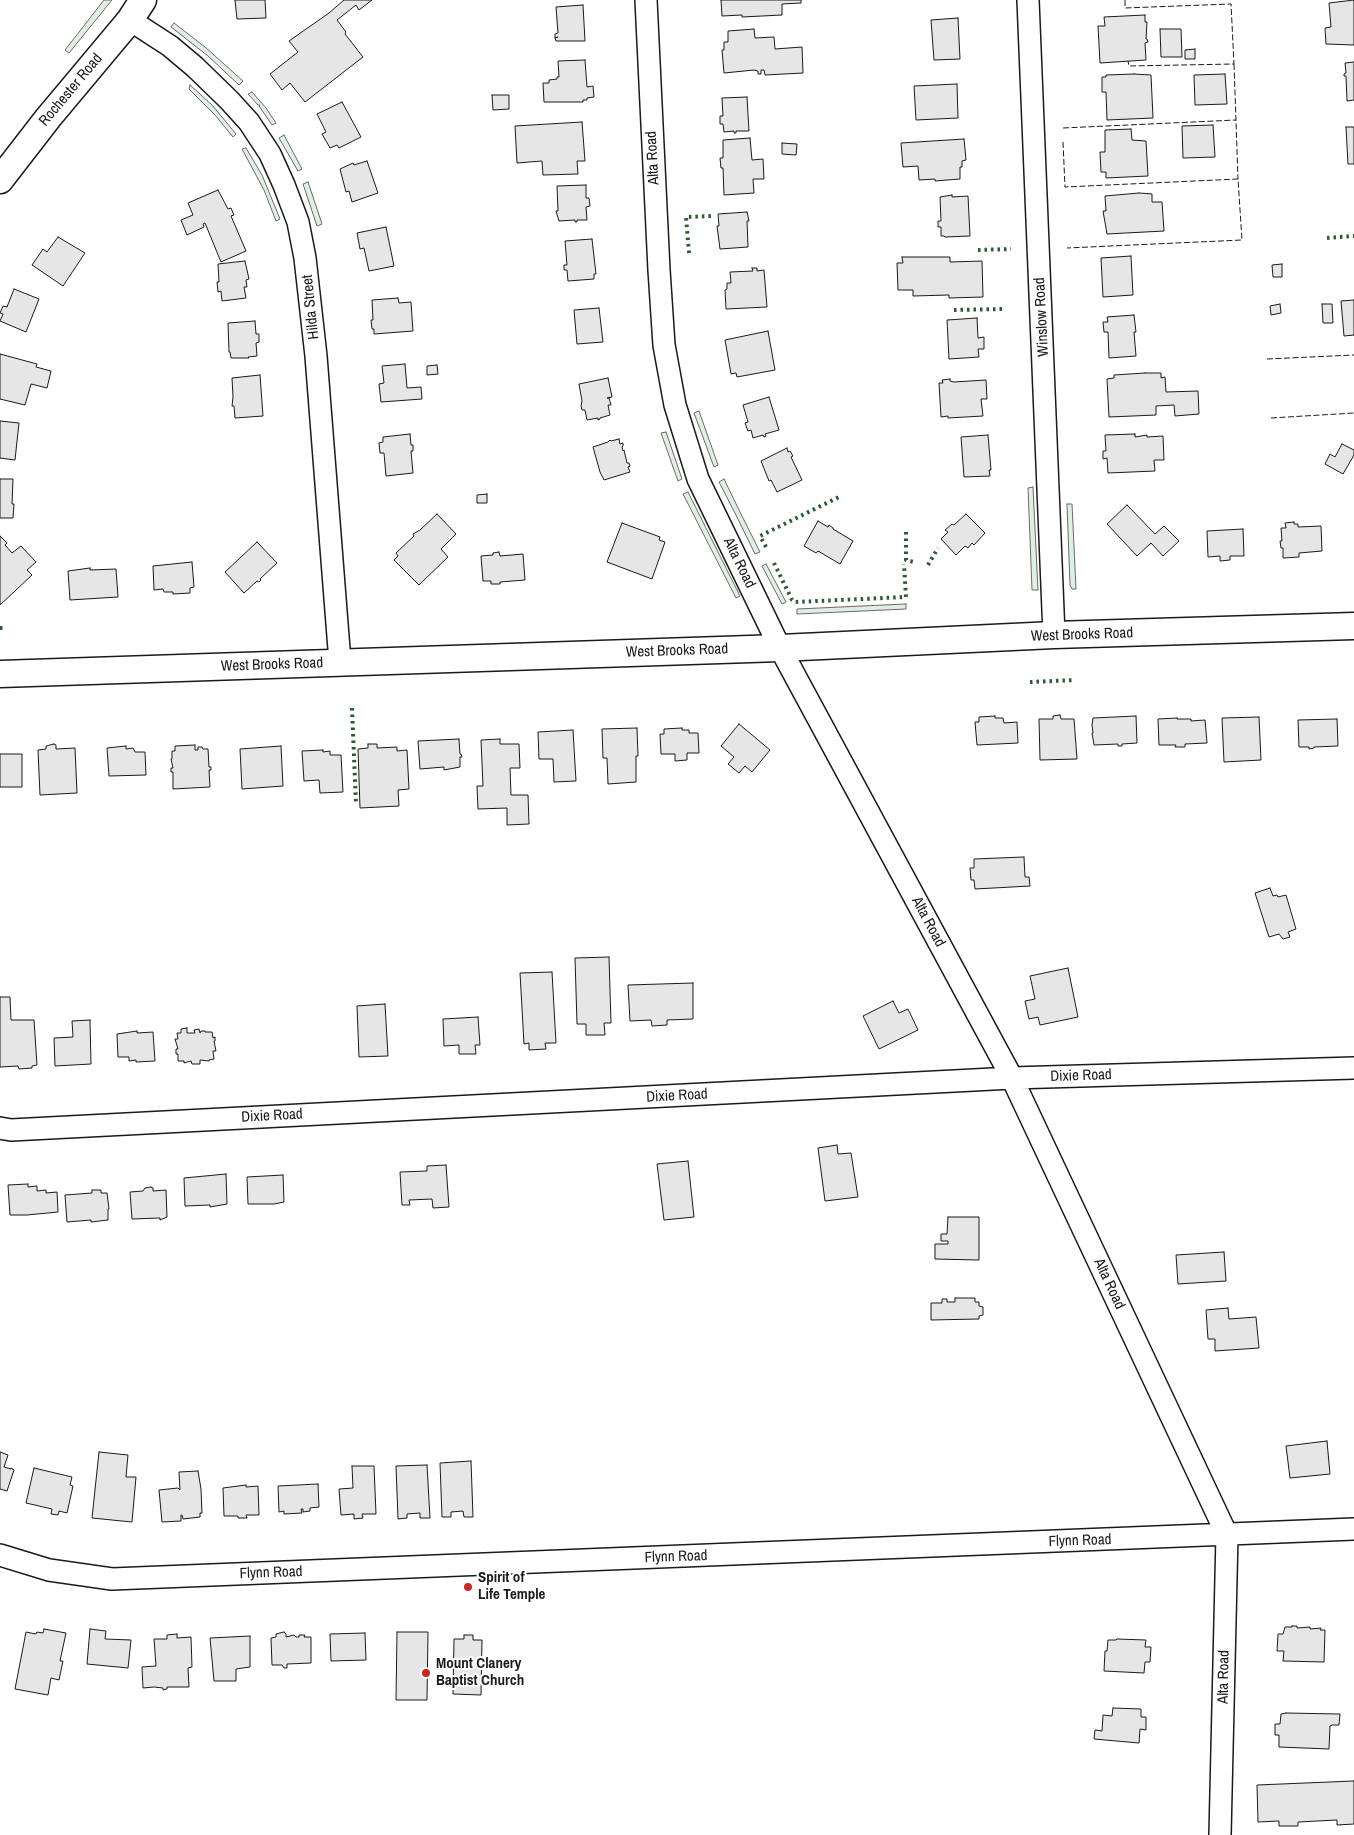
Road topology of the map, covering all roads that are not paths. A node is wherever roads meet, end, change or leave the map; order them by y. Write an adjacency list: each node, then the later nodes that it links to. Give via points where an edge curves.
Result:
1 (646, 0): 7 (street, Alta Road, via 662,317 675,405 698,479)
2 (1028, 0): 6 (street, Winslow Road)
3 (136, 10): 4 (street, Rochester Road); 8 (street, Hilda Street, via 249,122 270,154 298,222 316,356)
4 (0, 180)
5 (1354, 626): 6 (street, West Brooks Road)
6 (1054, 635): 7 (street, West Brooks Road)
7 (780, 648): 8 (street, West Brooks Road); 11 (street, Alta Road)
8 (340, 662): 9 (street, West Brooks Road)
9 (0, 674)
10 (1354, 1068): 11 (street, Dixie Road)
11 (1012, 1078): 12 (street, Dixie Road, via 11,1130); 14 (street, Alta Road)
12 (0, 1128)
13 (1354, 1529): 14 (street, Flynn Road)
14 (1227, 1535): 15 (street, Flynn Road, via 112,1579 49,1570); 16 (street, Alta Road)
15 (0, 1556)
16 (1220, 1835)

